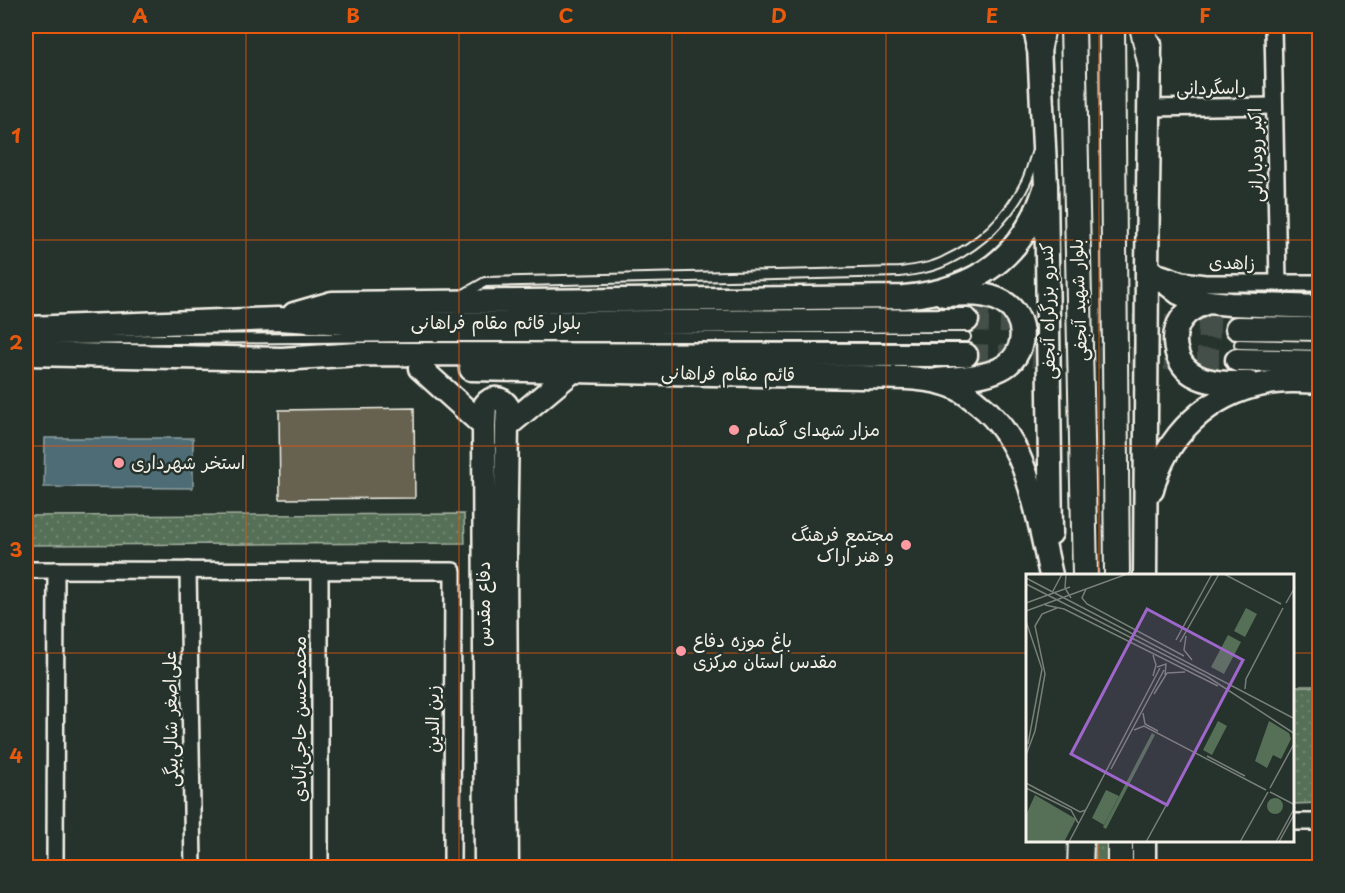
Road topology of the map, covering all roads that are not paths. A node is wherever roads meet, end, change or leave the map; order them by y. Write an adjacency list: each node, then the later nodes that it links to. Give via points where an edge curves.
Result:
1 (1073, 26): 43 (main road, بلوار شهید آنجفی)
2 (1112, 26): 44 (main road, بلوار شهید آنجفی)
3 (1142, 26): 7 (main road)
4 (1151, 26): 7 (street)
5 (1273, 26): 8 (street, اکبر رودبارانی)
6 (1038, 33): 10 (street, کندرو بزرگراه آنجفی)
7 (1150, 62): 9 (street)
8 (1274, 106): 9 (street, راسگردانی); 13 (street, اکبر رودبارانی)
9 (1149, 108): 12 (street)
10 (1043, 133): 11 (street, کندرو بزرگراه آنجفی); 16 (lane, via 1027,181 1004,216 975,244 924,269 485,282)
11 (1046, 186): 15 (street, via 1029,226 1002,260 974,278); 41 (street, کندرو بزرگراه آنجفی)
12 (1147, 268): 13 (street, زاهدی, via 1205,283); 17 (street, via 1179,293); 36 (street)
13 (1278, 283): 14 (street, زاهدی)
14 (1320, 283)
15 (928, 295): 16 (street); 31 (street, via 995,298 1009,306 1019,319 1022,335 1019,351 1002,369)
16 (448, 302): 19 (street, via 332,303)
17 (1208, 302): 18 (street); 33 (street, via 1192,309 1178,327 1176,352 1185,367 1206,380)
18 (1320, 307)
19 (278, 319): 20 (street, بلوار قائم مقام فراهانی); 22 (street, بلوار قائم مقام فراهانی)
20 (26, 327)
21 (1320, 329): 24 (street)
22 (966, 338): 23 (lane, via 420,337); 27 (street, بلوار قائم مقام فراهانی)
23 (26, 343)
24 (1238, 344): 25 (lane); 28 (street)
25 (1320, 346)
26 (26, 354): 27 (street, بلوار قائم مقام فراهانی)
27 (282, 359): 29 (street, قائم مقام فراهانی, via 332,370)
28 (1320, 362)
29 (420, 368): 30 (street, قائم مقام فراهانی); 34 (street)
30 (573, 371): 31 (street, قائم مقام فراهانی); 35 (street)
31 (933, 380): 42 (street, قائم مقام فراهانی, via 972,398 1007,435 1023,464)
32 (1320, 382): 33 (street)
33 (1265, 384): 36 (street, via 1219,400 1180,432 1154,480)
34 (484, 426): 35 (street, دفاع مقدس, via 485,405 495,399 503,400 508,407); 56 (street, دفاع مقدس)
35 (507, 426): 57 (street, دفاع مقدس)
36 (1145, 518): 45 (street)
37 (26, 570): 38 (street)
38 (56, 570): 39 (street); 52 (street)
39 (188, 570): 40 (street); 53 (street, علی‌اصغر شالی‌بیگی)
40 (320, 571): 54 (street, محمدحسن حاجی‌آبادی); 55 (street, زین الدین, via 453,571)
41 (1051, 574)
42 (1051, 574)
43 (1085, 574)
44 (1118, 574)
45 (1145, 574)
46 (1294, 822): 47 (street)
47 (1320, 822)
48 (1069, 842): 58 (street)
49 (1081, 842): 59 (main road)
50 (1120, 842): 60 (main road)
51 (1144, 842): 61 (street)
52 (55, 867)
53 (193, 867)
54 (320, 867)
55 (452, 867)
56 (486, 867)
57 (507, 867)
58 (1074, 867)
59 (1080, 867)
60 (1120, 867)
61 (1144, 867)

